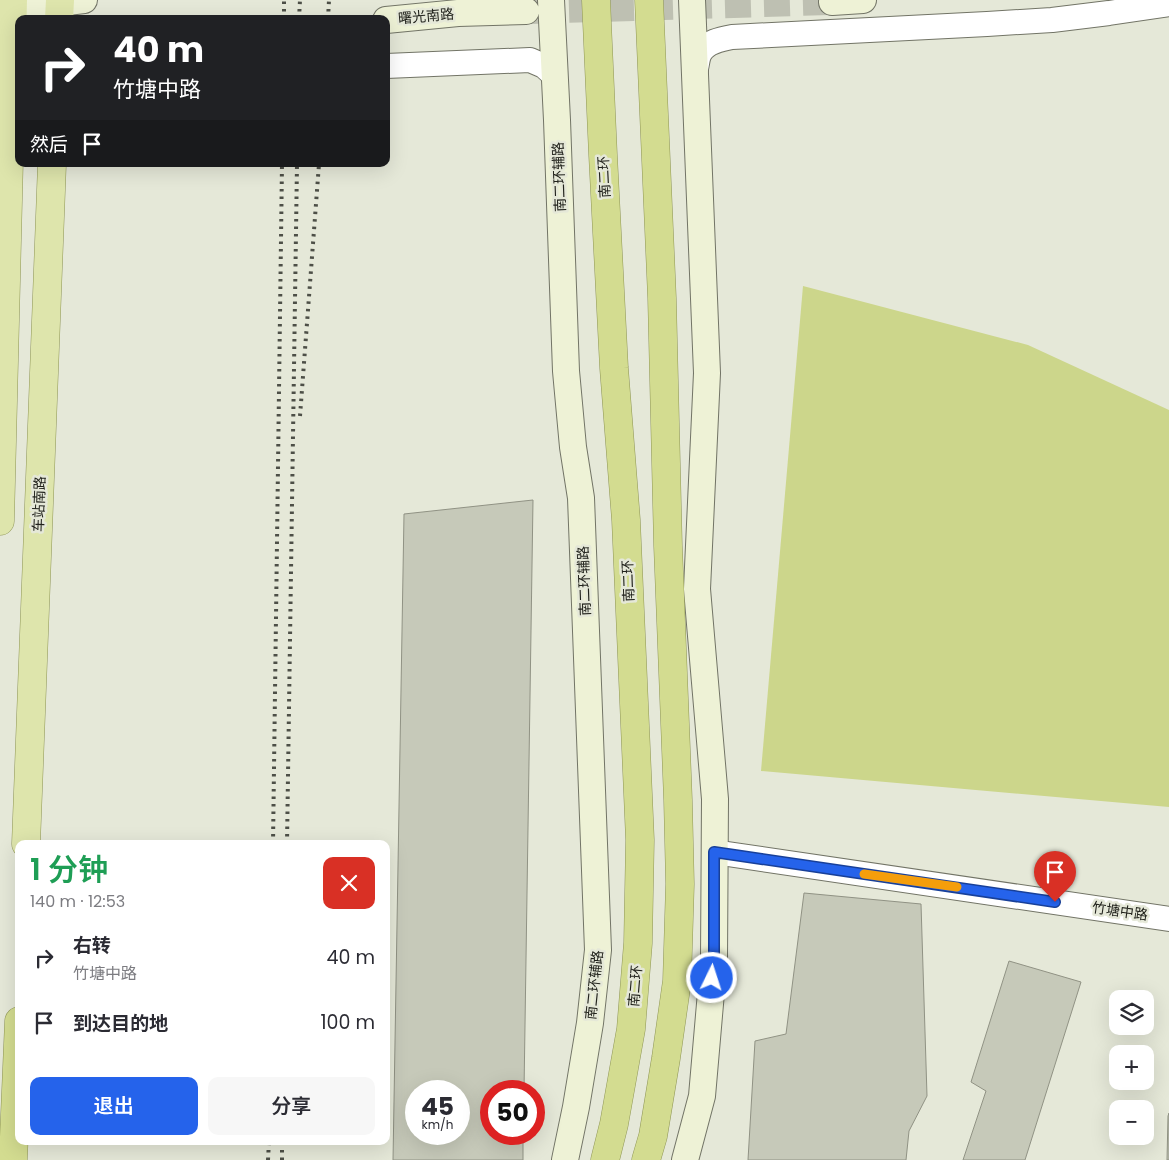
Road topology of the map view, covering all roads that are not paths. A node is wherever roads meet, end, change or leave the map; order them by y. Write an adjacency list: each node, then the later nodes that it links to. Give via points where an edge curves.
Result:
1 (551, 0): 15 (main road, 南二环辅路)
2 (596, 0): 26 (highway, 南二环, via 613,349 626,520 640,840 638,942 631,1029)
3 (649, 0): 27 (highway, via 662,298 680,884 677,981 653,1136)
4 (692, 0): 14 (main road)
5 (863, 0): 6 (main road)
6 (832, 2)
7 (1169, 4): 14 (street, via 1052,20 732,37 708,45 700,53)
8 (66, 5): 9 (main road)
9 (9, 6): 12 (main road)
10 (526, 11): 11 (main road, 曙光南路)
11 (390, 20)
12 (10, 56): 17 (main road)
13 (390, 66): 15 (street, via 530,60)
14 (695, 73): 19 (main road, via 707,373 697,589 714,799)
15 (555, 76): 25 (main road, 南二环辅路, via 566,371 581,508 598,950 590,1023)
16 (52, 167): 18 (main road, 车站南路)
17 (0, 520)
18 (26, 840)
19 (714, 852): 20 (street, 竹塘中路); 28 (main road, via 714,958 702,1096)
20 (1169, 919)
21 (15, 1114): 23 (highway)
22 (28, 1145): 24 (highway)
23 (13, 1160)
24 (29, 1160)
25 (565, 1160)
26 (605, 1160)
27 (646, 1160)
28 (685, 1160)

